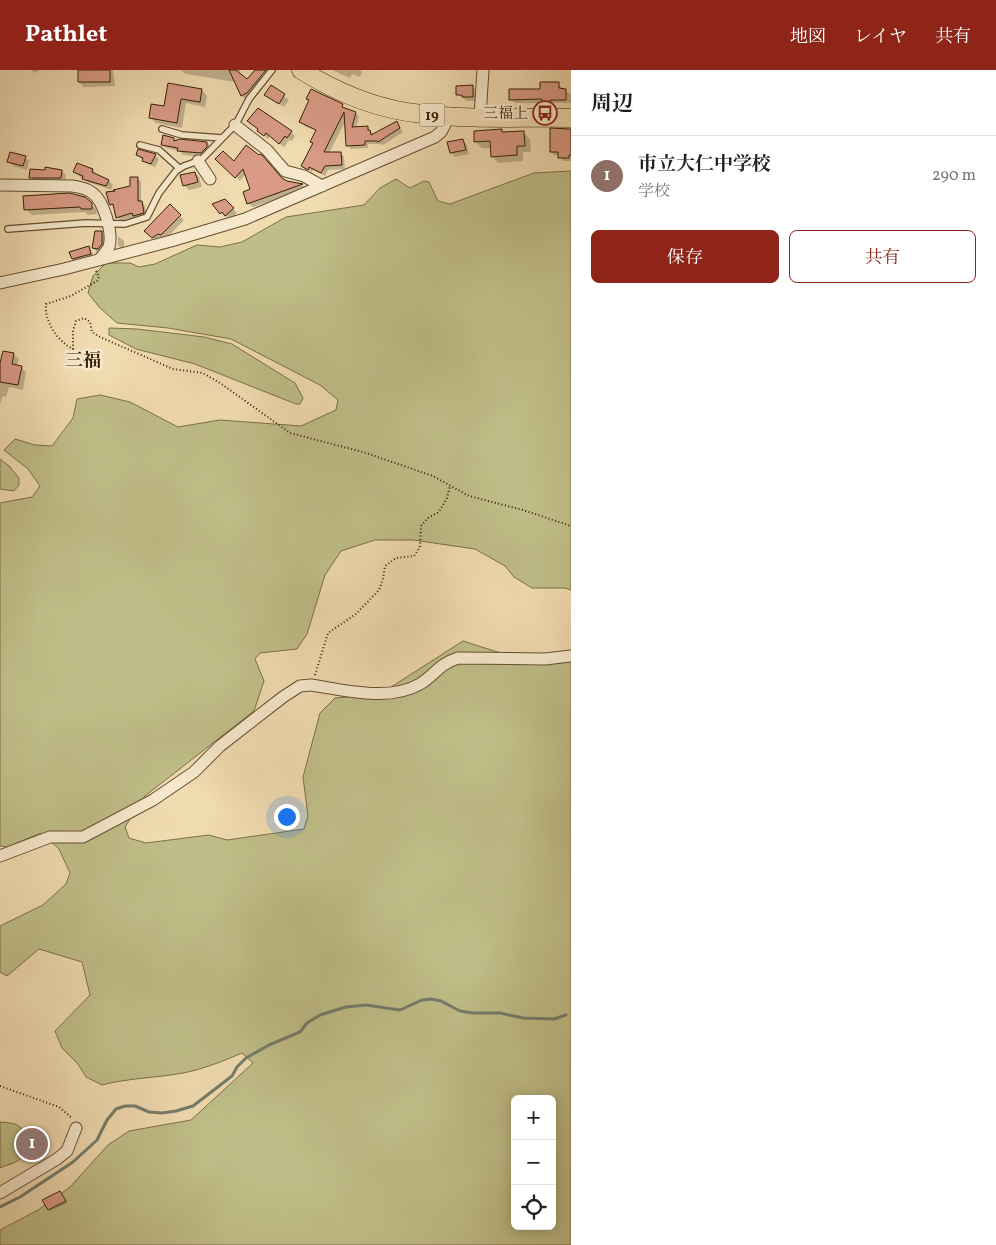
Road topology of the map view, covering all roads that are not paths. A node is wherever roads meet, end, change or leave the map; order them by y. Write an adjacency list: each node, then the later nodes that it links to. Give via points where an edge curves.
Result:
1 (272, 70): 7 (lane, via 249,99)
2 (301, 70): 4 (main road, 19, via 340,92 370,103)
3 (484, 70): 5 (street)
4 (449, 116): 5 (main road, 19); 15 (street, via 435,137)
5 (480, 117): 6 (main road, 19)
6 (571, 118)
7 (235, 125): 9 (lane); 15 (street, via 267,150 285,171 304,176)
8 (162, 129): 9 (lane)
9 (222, 138): 11 (lane)
10 (140, 144): 12 (lane, via 160,150)
11 (198, 161): 12 (lane); 13 (street)
12 (179, 168): 16 (lane, via 159,193 147,217 131,224)
13 (210, 179)
14 (0, 185): 16 (street, via 83,188 98,197)
15 (322, 186): 18 (street, via 245,219)
16 (108, 225): 17 (lane, via 68,224); 18 (street, via 109,247)
17 (8, 229)
18 (97, 265): 19 (street)
19 (1, 284)
20 (571, 656): 21 (street, via 545,659 458,658 445,662 420,684 388,695 300,686 220,746 194,772 153,800 83,837 50,837)
21 (0, 856)
22 (76, 1128): 23 (street, via 67,1151)
23 (0, 1193)

